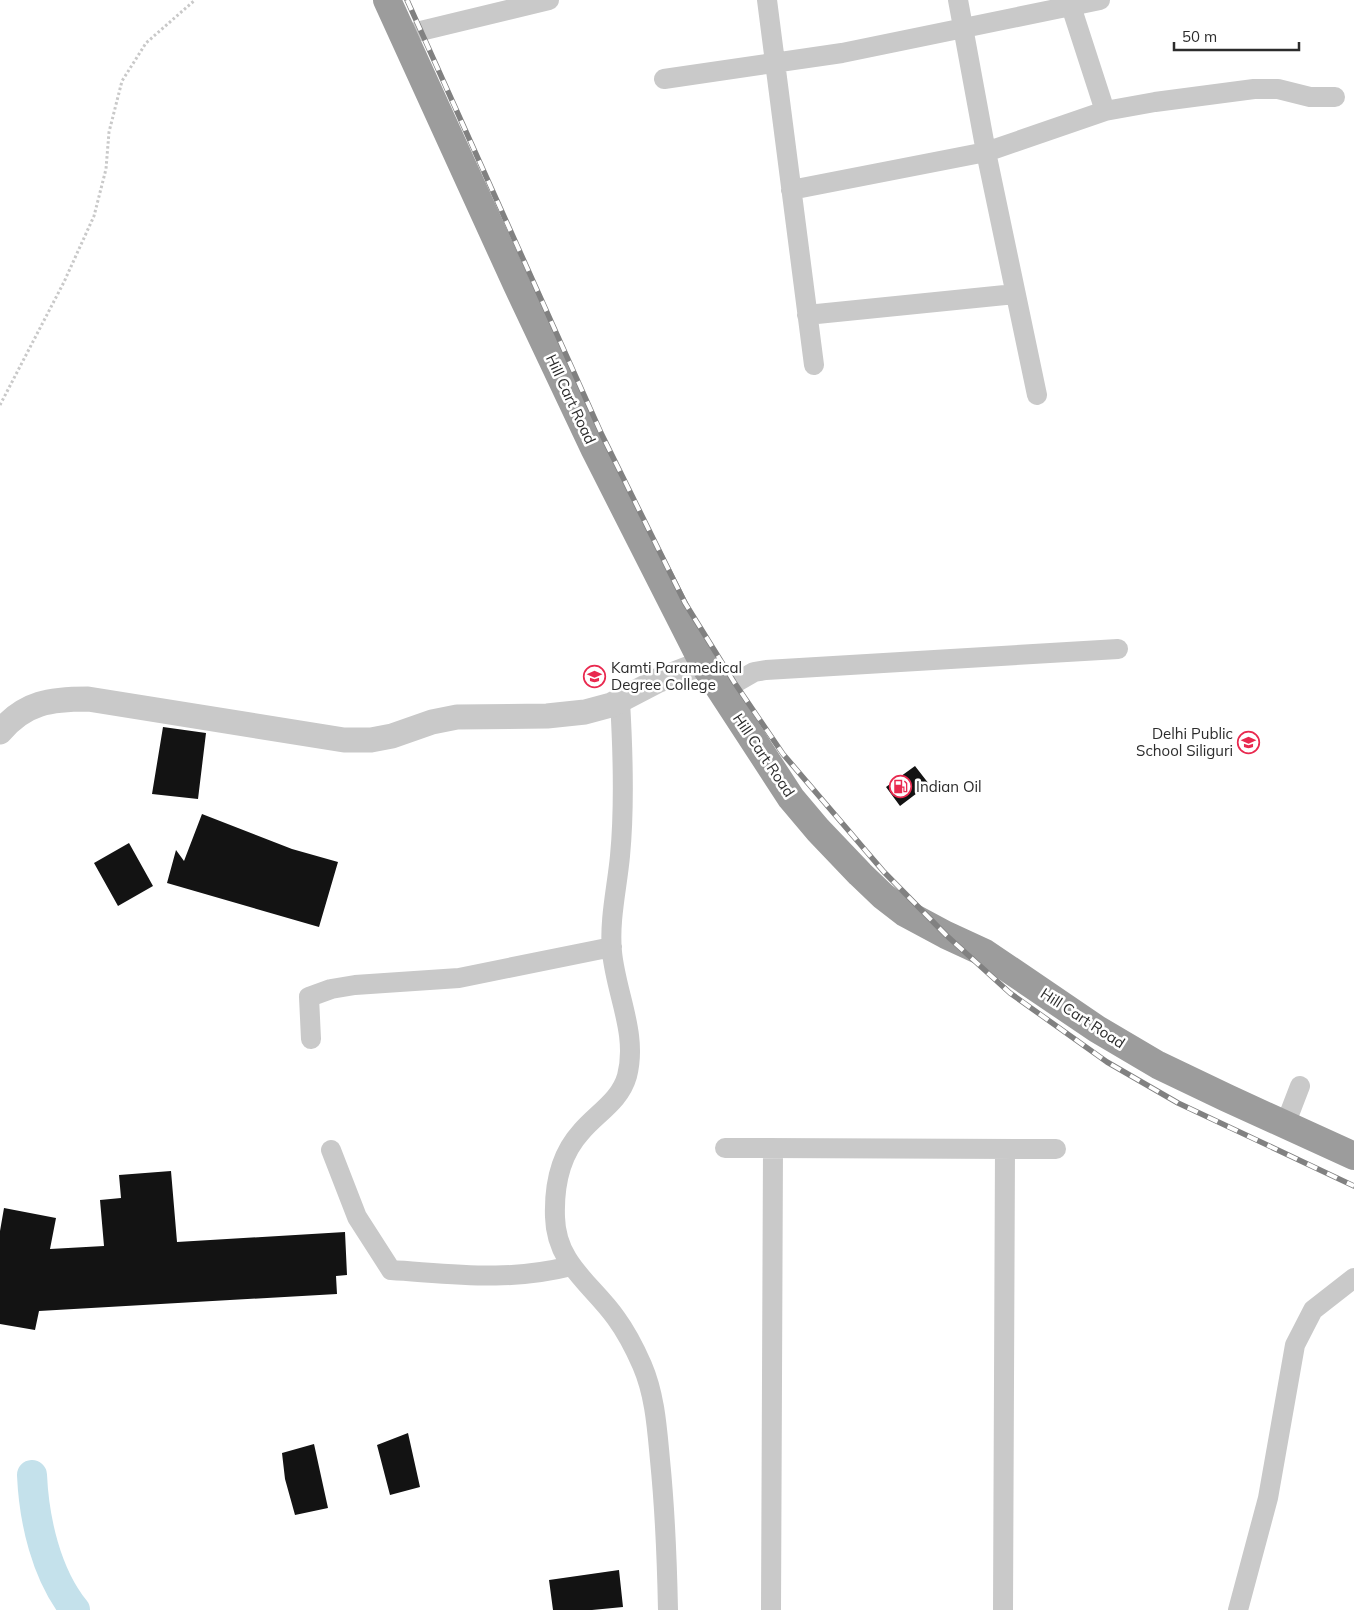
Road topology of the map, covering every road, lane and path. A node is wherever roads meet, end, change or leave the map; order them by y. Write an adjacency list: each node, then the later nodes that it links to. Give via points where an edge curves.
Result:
1 (195, 0): 20 (path, via 146,43 122,81 94,216 64,282)
2 (387, 0): 9 (highway, Hill Cart Road)
3 (549, 0): 9 (street)
4 (767, 0): 10 (street)
5 (958, 0): 8 (street)
6 (1100, 0): 7 (street)
7 (1070, 3): 8 (street); 13 (street)
8 (963, 29): 10 (street, via 842,53); 14 (street)
9 (404, 35): 22 (highway, Hill Cart Road, via 595,450)
10 (775, 61): 11 (street); 15 (street)
11 (664, 79)
12 (1335, 97): 13 (street, via 1254,89)
13 (1105, 111): 14 (street)
14 (986, 152): 15 (street); 16 (street)
15 (791, 190): 17 (street)
16 (1015, 294): 17 (street); 19 (street)
17 (807, 315): 18 (street)
18 (814, 365)
19 (1037, 395)
20 (0, 404)
21 (1118, 649): 23 (street, via 766,670 754,672)
22 (703, 663): 23 (highway, Hill Cart Road); 24 (street, via 659,680)
23 (721, 691): 29 (highway, Hill Cart Road, via 792,798 818,830 890,902 905,913 985,953 1097,1029 1158,1065)
24 (620, 701): 25 (street, via 585,712 547,716 457,717 392,736 344,740 88,699 65,699 26,708); 26 (street, via 623,807)
25 (0, 732)
26 (612, 947): 27 (street, via 459,978 355,984 331,989 308,997); 36 (street, via 630,1036 630,1056 627,1077 619,1095 581,1131 568,1149 560,1169 555,1219 559,1241)
27 (311, 1039)
28 (1300, 1086): 29 (street)
29 (1285, 1125): 35 (highway, Hill Cart Road)
30 (725, 1148): 31 (street)
31 (772, 1148): 32 (street); 39 (street)
32 (1005, 1149): 33 (street); 40 (street)
33 (1056, 1149)
34 (331, 1150): 36 (street, via 357,1217 391,1270 492,1277)
35 (1354, 1156)
36 (571, 1266): 38 (street, via 616,1318 631,1341 653,1398 665,1509)
37 (1354, 1278): 41 (street, via 1313,1310 1294,1345 1268,1498)
38 (668, 1610)
39 (771, 1610)
40 (1003, 1610)
41 (1238, 1610)

